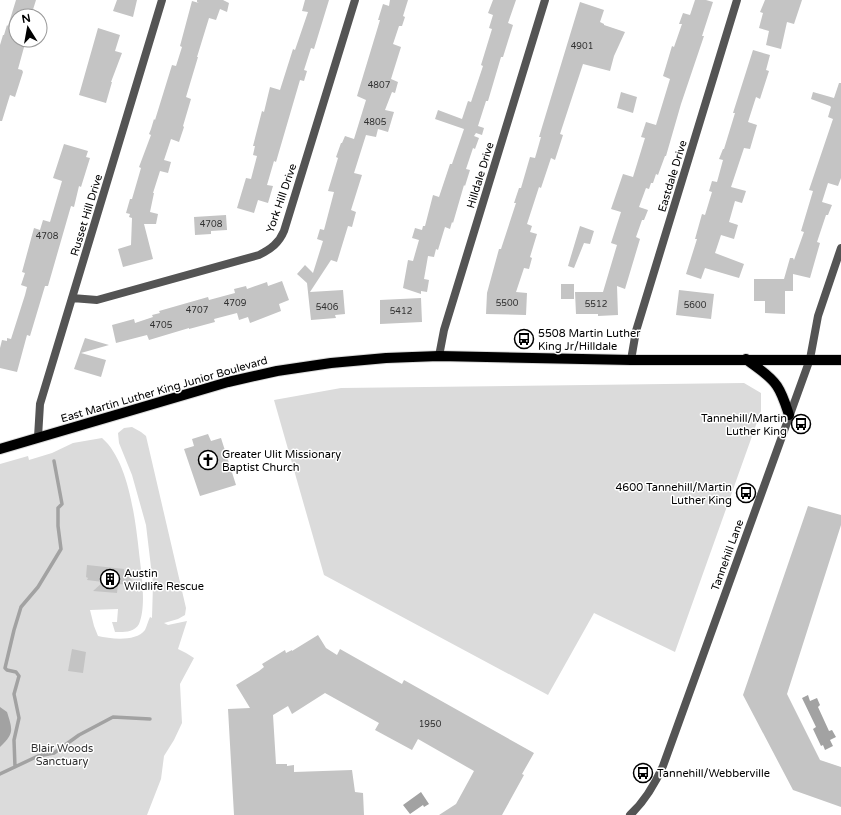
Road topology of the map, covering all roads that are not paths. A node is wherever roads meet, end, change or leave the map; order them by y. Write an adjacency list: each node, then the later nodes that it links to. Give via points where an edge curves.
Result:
1 (162, 0): 6 (street, Russet Hill Drive)
2 (354, 0): 6 (street, York Hill Drive, via 284,231 276,244 260,255 97,300)
3 (545, 0): 7 (street, Hilldale Drive)
4 (737, 0): 9 (street, Eastdale Drive, via 636,331)
5 (841, 248): 8 (street, Tannehill Lane, via 818,316)
6 (72, 298): 13 (street, Russet Hill Drive, via 40,404)
7 (438, 356): 9 (main road, East Martin Luther King Junior Boulevard); 13 (main road, East Martin Luther King Junior Boulevard, via 331,363 277,371 228,382)
8 (810, 359): 10 (main road, East Martin Luther King Junior Boulevard); 11 (main road, East Martin Luther King Junior Boulevard); 12 (street, Tannehill Lane)
9 (631, 360): 10 (main road, East Martin Luther King Junior Boulevard)
10 (746, 360): 12 (main road, via 776,384)
11 (841, 360)
12 (789, 415): 15 (street, Tannehill Lane, via 663,766 652,788)
13 (38, 437): 14 (main road, East Martin Luther King Junior Boulevard)
14 (0, 449)
15 (630, 815)

